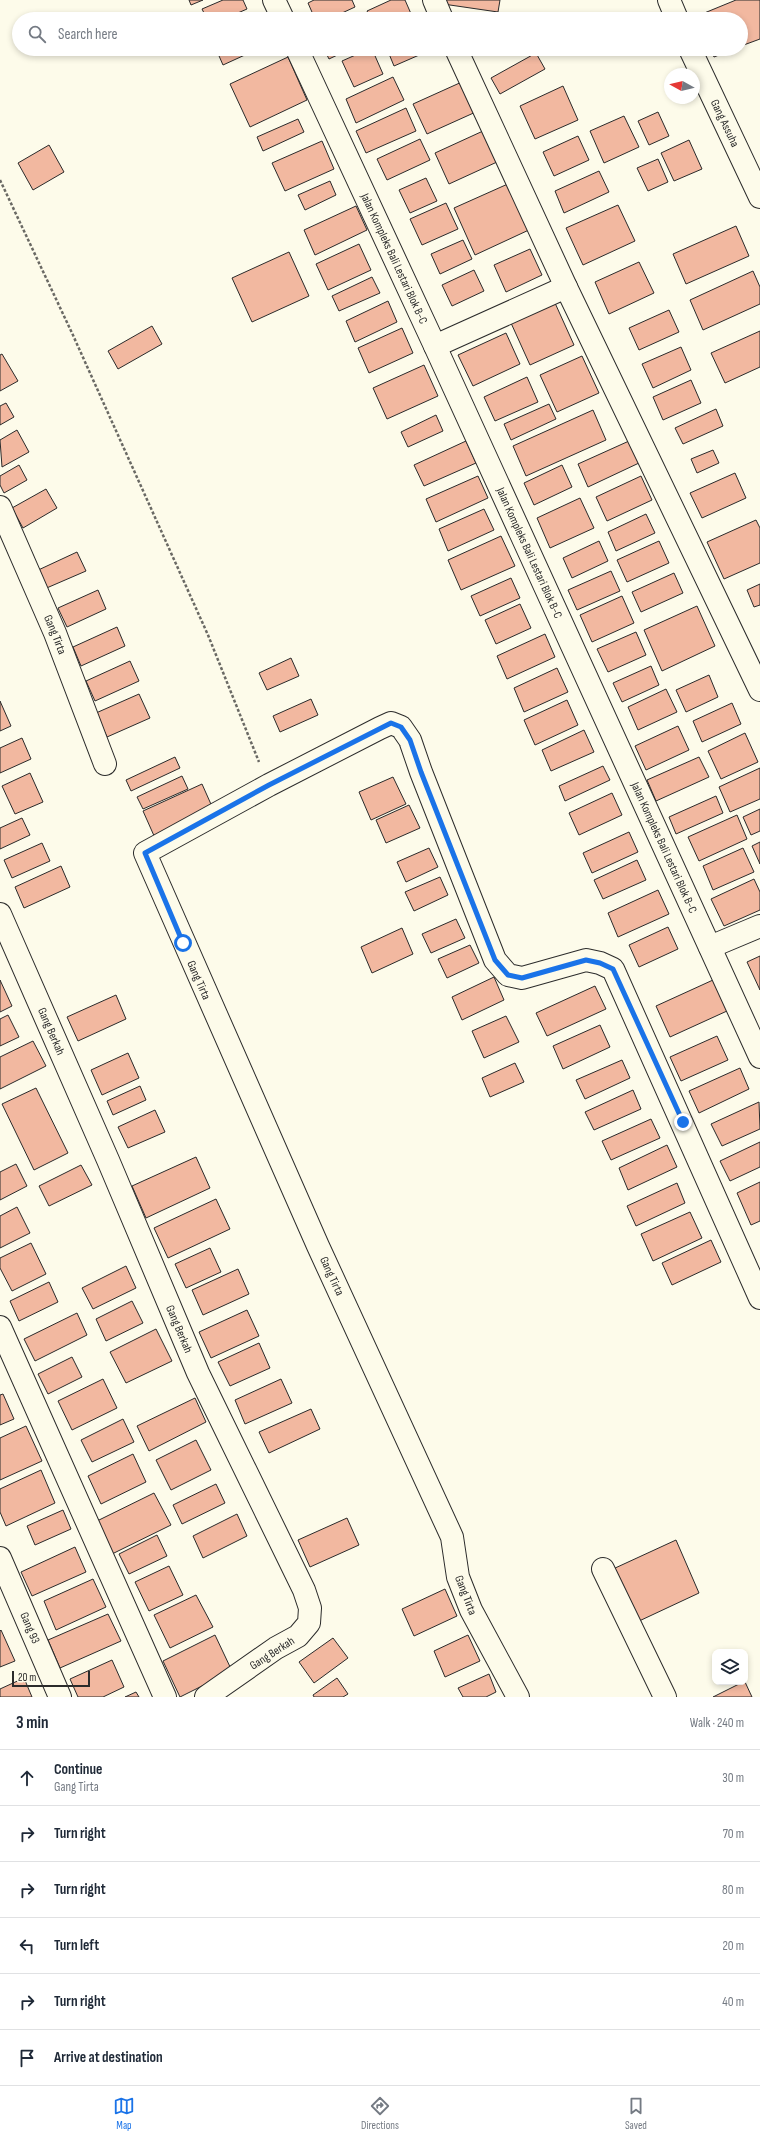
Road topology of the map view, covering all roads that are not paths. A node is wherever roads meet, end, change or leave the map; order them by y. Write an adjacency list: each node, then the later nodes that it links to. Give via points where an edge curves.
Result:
1 (274, 0): 4 (street)
2 (434, 0): 5 (street)
3 (669, 0): 6 (street)
4 (280, 12)
5 (439, 12)
6 (674, 12)
7 (300, 56): 12 (street, Jalan Kompleks Bali Lestari Blok B-C)
8 (459, 56): 11 (street)
9 (693, 56): 10 (street, Gang Assuha)
10 (760, 197)
11 (566, 287): 12 (street); 14 (street)
12 (435, 346): 18 (street, Jalan Kompleks Bali Lestari Blok B-C)
13 (0, 507): 15 (street, Gang Tirta, via 54,633)
14 (760, 690)
15 (105, 764)
16 (0, 914): 26 (street, Gang Berkah, via 198,1373 304,1590 310,1608 309,1623 298,1636 276,1648)
17 (760, 926): 18 (street)
18 (710, 947): 19 (street, Jalan Kompleks Bali Lestari Blok B-C)
19 (760, 1057)
20 (760, 1298): 27 (street, Gang Tirta, via 613,969 586,960 522,978 508,975 495,960 410,740 401,727 391,723 269,785 145,853 318,1246 452,1537 458,1577 471,1610)
21 (0, 1327): 25 (street)
22 (0, 1558): 24 (street, Gang 93)
23 (603, 1568): 28 (street)
24 (60, 1697)
25 (165, 1697)
26 (206, 1697)
27 (518, 1697)
28 (665, 1697)

